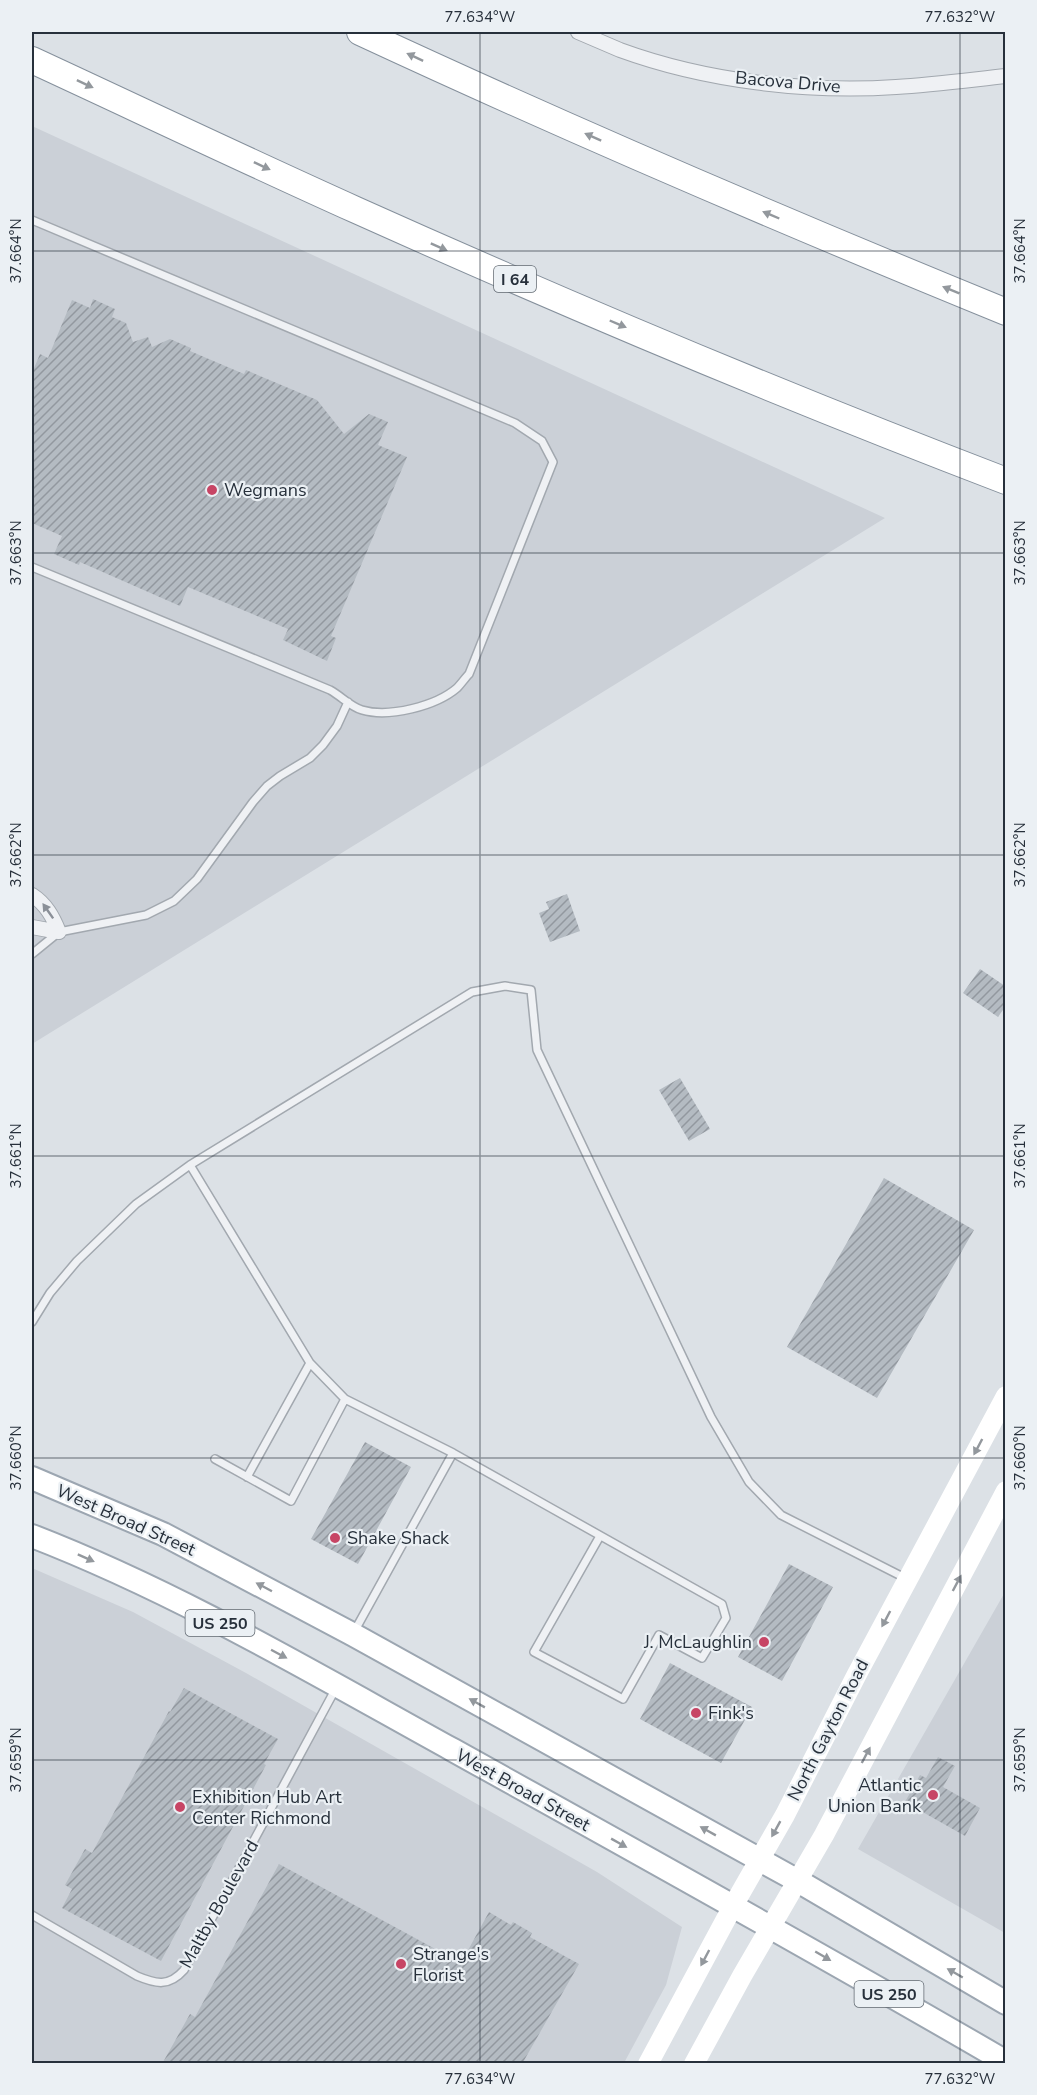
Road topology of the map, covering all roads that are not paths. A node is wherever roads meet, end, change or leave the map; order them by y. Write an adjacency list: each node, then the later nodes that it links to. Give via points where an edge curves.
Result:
1 (360, 32): 6 (highway, one-way to 1, via 831,241)
2 (578, 32): 4 (street, Bacova Drive, via 621,50 687,69 756,82 815,88 896,87)
3 (32, 60): 7 (highway, I 64, one-way to 7, via 515,280 780,392)
4 (1005, 76)
5 (32, 220): 9 (lane, via 503,418 542,441 553,462 469,674 441,698 399,711 371,712)
6 (1005, 312)
7 (1005, 481)
8 (32, 567): 9 (lane, via 330,690)
9 (348, 702): 12 (lane, via 338,726 323,745 267,786 197,879 174,901 146,915)
10 (32, 895): 12 (street, one-way to 10, via 40,900)
11 (32, 927): 12 (street)
12 (59, 933): 13 (lane)
13 (32, 954)
14 (190, 1166): 15 (lane, via 111,1226 50,1293); 16 (lane); 26 (lane, via 472,992 505,986 531,990 537,1050 711,1417 749,1482 781,1515)
15 (32, 1322)
16 (310, 1363): 18 (lane); 21 (lane)
17 (1005, 1396): 26 (main road, North Gayton Road, one-way to 26)
18 (345, 1399): 19 (lane); 21 (lane, via 291,1501)
19 (453, 1452): 25 (lane); 27 (lane)
20 (215, 1459): 21 (lane)
21 (247, 1477)
22 (32, 1478): 27 (main road, West Broad Street / US 250, one-way to 22, via 164,1534)
23 (1005, 1491): 30 (main road, one-way to 23)
24 (32, 1536): 28 (main road, West Broad Street / US 250, one-way to 28, via 166,1595)
25 (600, 1536): 25 (lane, via 722,1604 726,1618 702,1658 659,1635 623,1699 534,1652)
26 (907, 1580): 29 (main road, North Gayton Road, one-way to 29)
27 (352, 1634): 29 (main road, West Broad Street / US 250, one-way to 27)
28 (337, 1686): 31 (main road, West Broad Street / US 250, one-way to 31); 32 (lane, Maltby Boulevard, via 184,1970 176,1978 163,1983 137,1976)
29 (759, 1859): 30 (main road, West Broad Street / US 250); 31 (main road, North Gayton Road)
30 (798, 1881): 33 (main road); 34 (main road, West Broad Street / US 250, one-way to 30)
31 (733, 1906): 33 (main road, West Broad Street / US 250); 36 (main road, North Gayton Road, one-way to 36)
32 (32, 1915)
33 (772, 1927): 35 (main road, West Broad Street / US 250, one-way to 35); 37 (main road)
34 (1005, 2003)
35 (1005, 2062)
36 (648, 2064)
37 (694, 2064)

